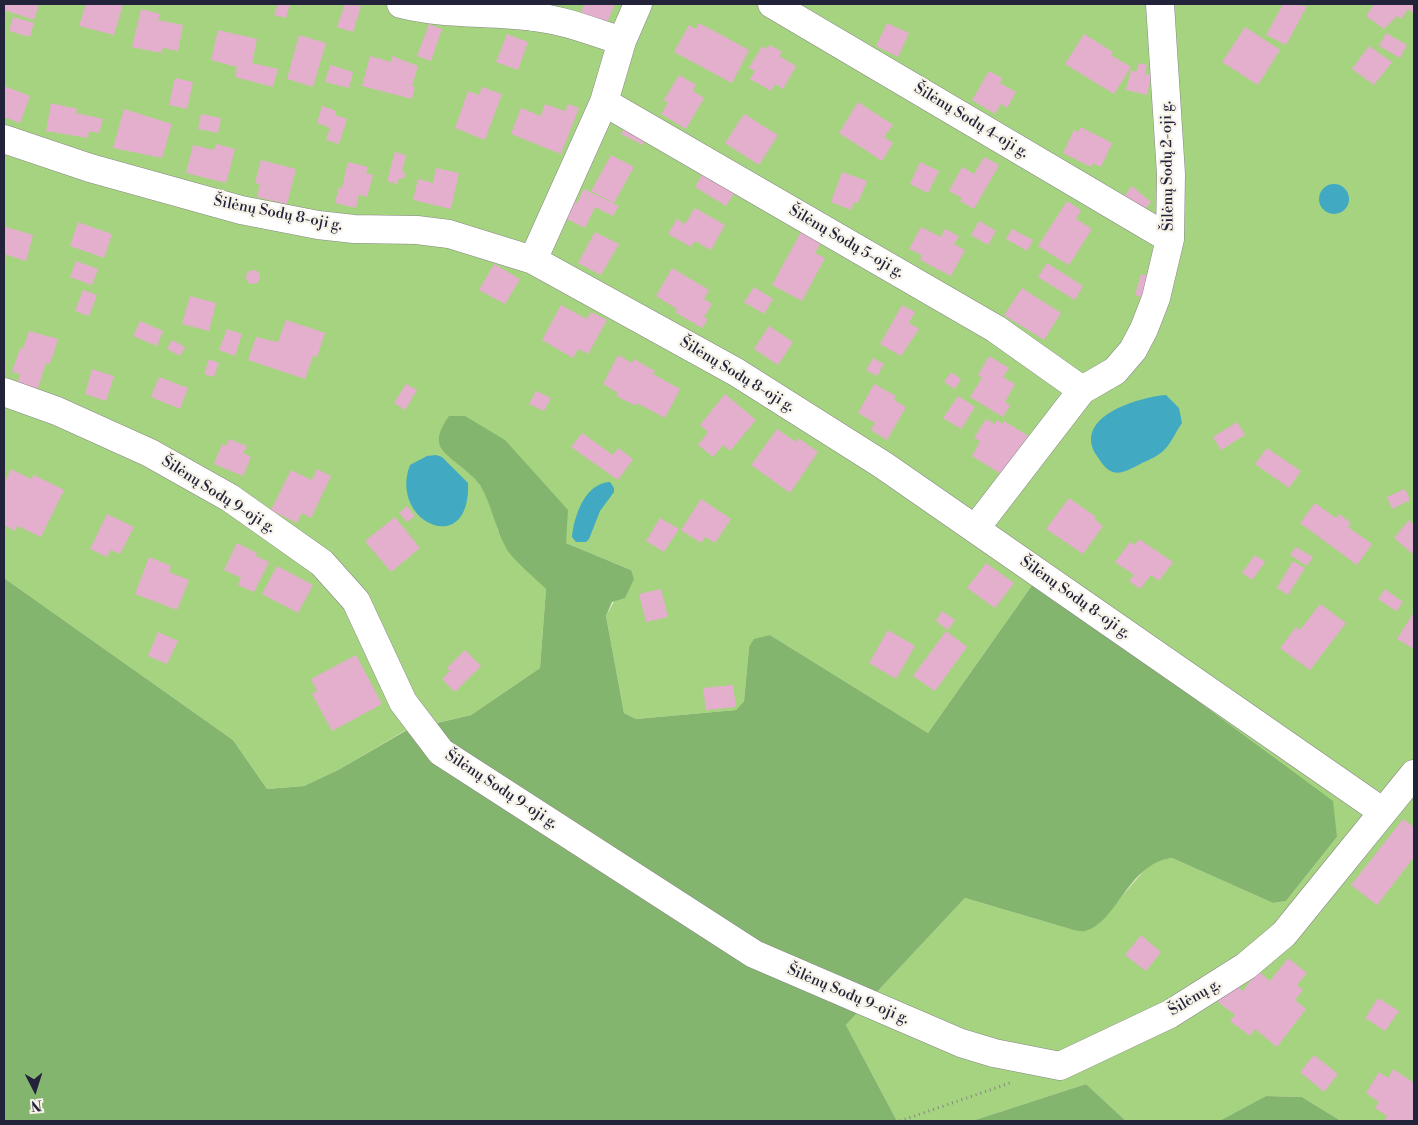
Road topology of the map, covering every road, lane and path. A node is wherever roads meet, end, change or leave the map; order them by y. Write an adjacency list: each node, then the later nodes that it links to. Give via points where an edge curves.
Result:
1 (401, 4): 5 (street, via 423,10 534,16)
2 (638, 4): 5 (street)
3 (772, 4): 8 (street, Šilėnų Sodų 4-oji g.)
4 (1160, 4): 8 (street, Šilėnų Sodų 2-oji g., via 1171,174)
5 (622, 40): 6 (street)
6 (604, 102): 9 (street); 10 (street, Šilėnų Sodų 5-oji g., via 996,329)
7 (4, 139): 9 (street, Šilėnų Sodų 8-oji g., via 90,168 241,210 318,225 449,234)
8 (1170, 239): 10 (street, Šilėnų Sodų 2-oji g., via 1156,298 1133,350 1116,371)
9 (534, 260): 12 (street, Šilėnų Sodų 8-oji g., via 736,372)
10 (1082, 390): 12 (street, Šilėnų Sodų 2-oji g.)
11 (4, 392): 15 (street, Šilėnų Sodų 9-oji g., via 58,411 150,452 230,498 322,563 356,601 403,702 441,752 754,954 961,1043)
12 (975, 528): 14 (street, Šilėnų Sodų 8-oji g.)
13 (1414, 774): 14 (street, Šilėnų g.)
14 (1383, 812): 15 (street, Šilėnų g., via 1284,934 1246,966 1170,1014)
15 (1060, 1066)
16 (1014, 1082): 17 (path)
17 (900, 1121)

